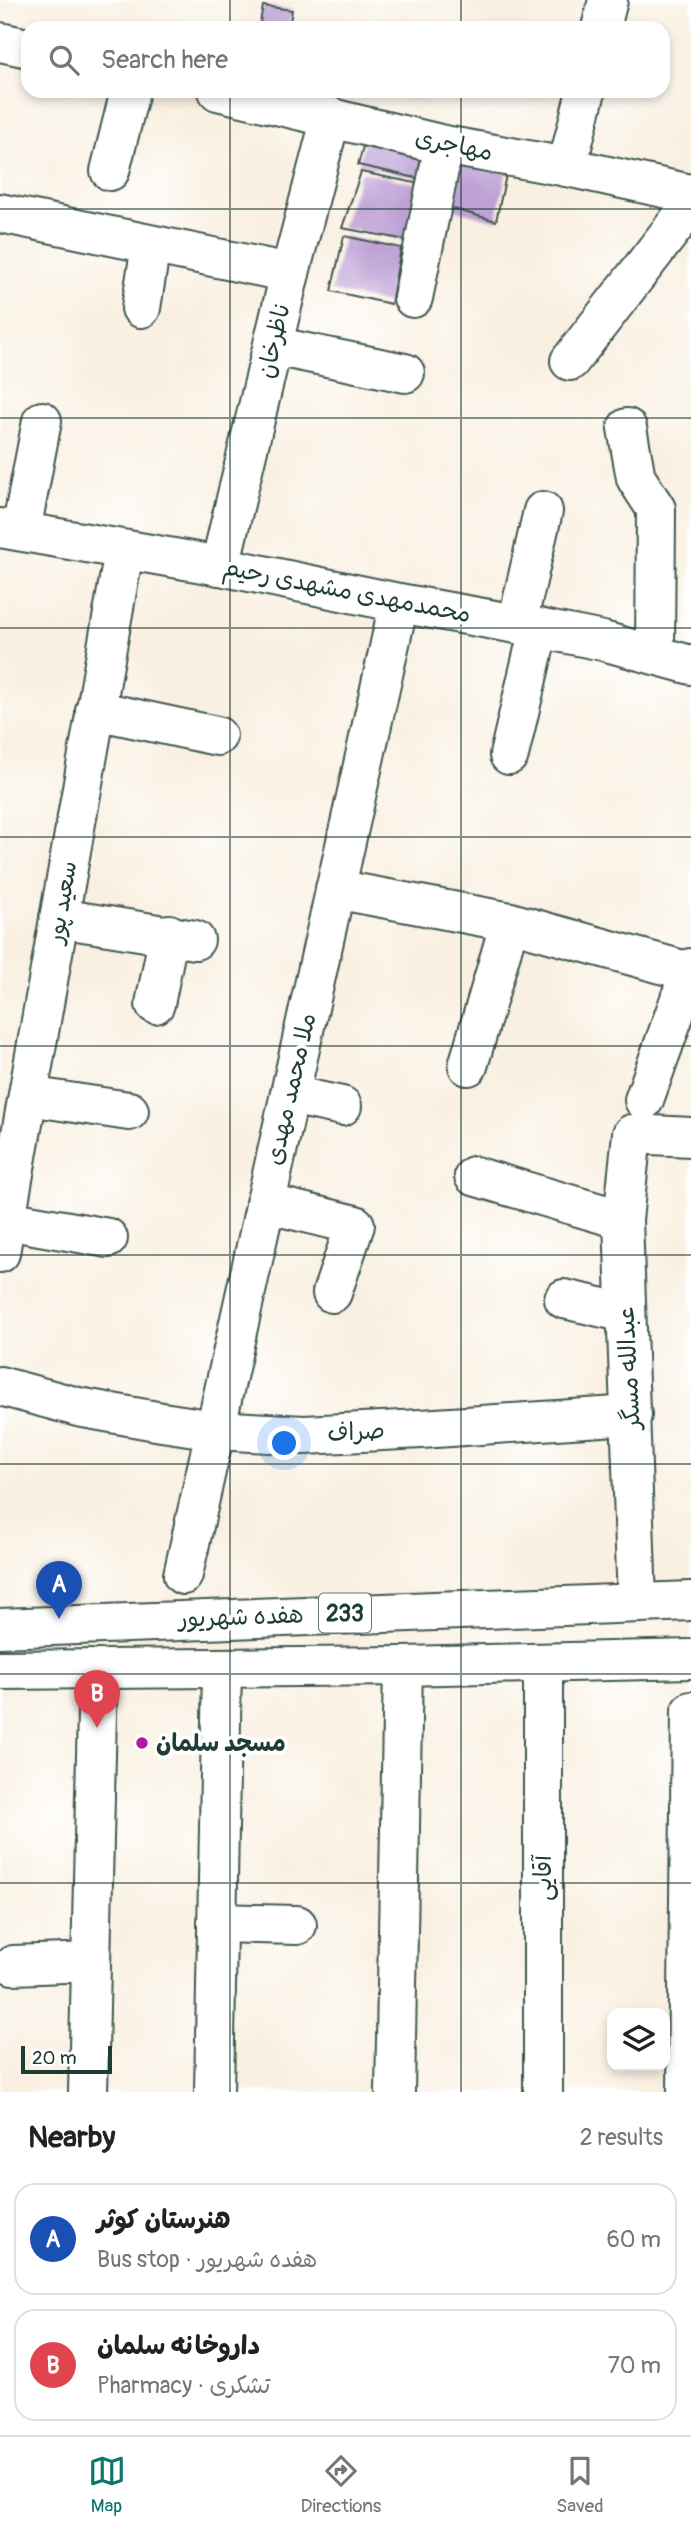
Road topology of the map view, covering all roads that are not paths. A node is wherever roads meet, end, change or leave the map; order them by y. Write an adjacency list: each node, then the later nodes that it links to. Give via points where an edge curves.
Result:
1 (608, 0): 2 (street)
2 (603, 21)
3 (0, 42): 4 (street)
4 (21, 46)
5 (128, 98): 11 (street)
6 (248, 98): 8 (street, مهاجری)
7 (584, 98): 10 (street)
8 (331, 117): 9 (street, مهاجری); 16 (street, ناظرخان)
9 (444, 145): 10 (street, مهاجری); 17 (street)
10 (567, 167): 12 (street, مهاجری)
11 (110, 171)
12 (691, 194)
13 (691, 205): 20 (street)
14 (0, 213): 15 (street)
15 (151, 245): 16 (street); 18 (street)
16 (290, 273): 19 (street, ناظرخان)
17 (413, 298)
18 (141, 308)
19 (273, 346): 21 (street); 27 (street, ناظرخان)
20 (570, 361)
21 (405, 373)
22 (42, 421): 25 (street)
23 (627, 428): 30 (street, via 636,478 656,509)
24 (543, 512): 29 (street)
25 (10, 530): 26 (street, محمدمهدی مشهدی رحیم)
26 (124, 551): 27 (street, محمدمهدی مشهدی رحیم); 32 (street, سعید پور)
27 (220, 566): 28 (street, محمدمهدی مشهدی رحیم)
28 (399, 603): 29 (street, محمدمهدی مشهدی رحیم); 35 (street, ملا محمد مهدی)
29 (528, 626): 30 (street, محمدمهدی مشهدی رحیم); 34 (street)
30 (655, 655): 31 (street, محمدمهدی مشهدی رحیم)
31 (691, 665)
32 (95, 710): 33 (street); 36 (street, سعید پور)
33 (217, 736)
34 (509, 755)
35 (335, 889): 37 (street); 41 (street, ملا محمد مهدی)
36 (59, 918): 39 (street, via 182,937); 42 (street, سعید پور)
37 (510, 922): 38 (street); 40 (street)
38 (690, 970): 45 (street, عبدالله مسگر)
39 (155, 1004)
40 (468, 1066)
41 (290, 1095): 43 (street); 48 (street, ملا محمد مهدی)
42 (28, 1097): 44 (street); 50 (street, سعید پور)
43 (342, 1106)
44 (129, 1111)
45 (638, 1117): 46 (street); 49 (street, عبدالله مسگر)
46 (691, 1137)
47 (474, 1176): 49 (street)
48 (265, 1203): 52 (street, via 355,1225); 57 (street, ملا محمد مهدی)
49 (623, 1220): 54 (street, عبدالله مسگر)
50 (3, 1237): 51 (street)
51 (108, 1238)
52 (332, 1293)
53 (564, 1299): 54 (street)
54 (626, 1313): 56 (street, عبدالله مسگر)
55 (0, 1386): 57 (street, صراف, via 78,1407)
56 (632, 1415): 57 (street, صراف, via 304,1435); 60 (street, عبدالله مسگر)
57 (215, 1430): 58 (street, ملا محمد مهدی)
58 (183, 1575)
59 (691, 1601): 60 (street, هفده شهریور / 233)
60 (637, 1602): 61 (street, هفده شهریور / 233)
61 (0, 1628)
62 (691, 1659): 63 (street, هفده شهریور / 233)
63 (543, 1663): 64 (street, هفده شهریور / 233); 76 (street, آقایی)
64 (403, 1666): 65 (street, هفده شهریور / 233); 75 (street)
65 (222, 1668): 67 (street, هفده شهریور / 233); 69 (street)
66 (0, 1670): 67 (street, هفده شهریور / 233)
67 (98, 1670): 71 (street)
68 (691, 1711): 77 (street)
69 (217, 1923): 70 (street); 74 (street)
70 (297, 1925)
71 (91, 1962): 72 (street); 73 (street)
72 (13, 1965)
73 (88, 2092)
74 (214, 2092)
75 (395, 2092)
76 (543, 2092)
77 (687, 2092)

